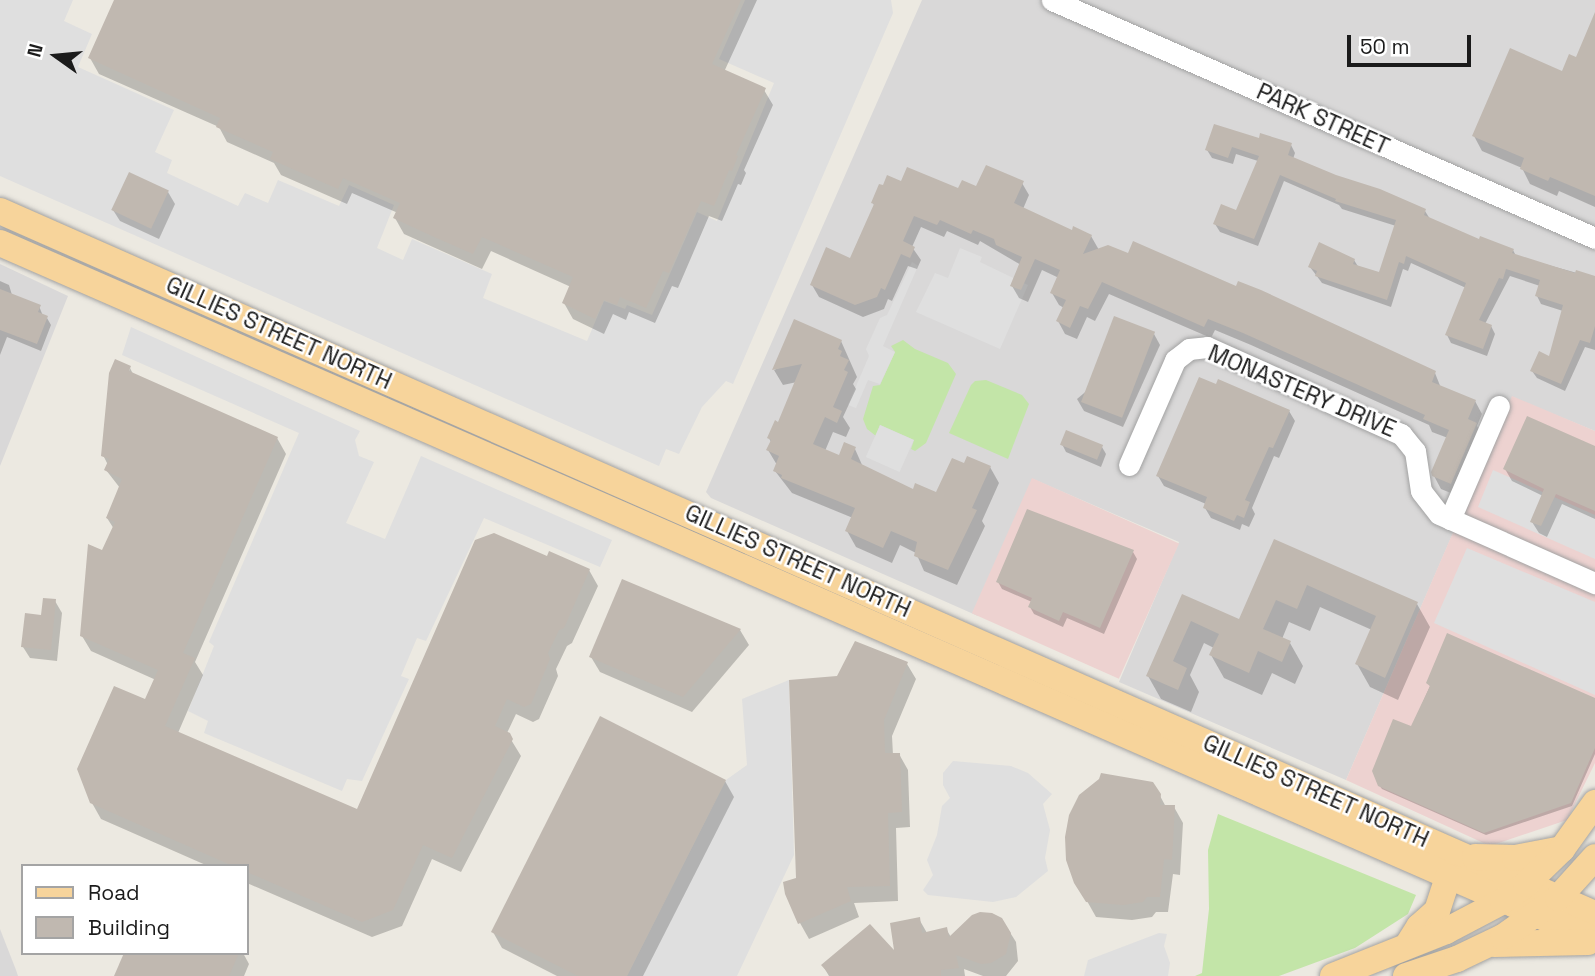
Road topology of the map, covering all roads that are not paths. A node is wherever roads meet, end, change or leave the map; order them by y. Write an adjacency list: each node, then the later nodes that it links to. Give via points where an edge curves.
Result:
1 (1052, 0): 3 (street, PARK STREET)
2 (0, 211): 5 (main road, GILLIES STREET NORTH)
3 (1595, 238)
4 (0, 243): 6 (main road, GILLIES STREET NORTH)
5 (162, 282): 6 (main road); 9 (main road, GILLIES STREET NORTH)
6 (150, 308): 11 (main road, GILLIES STREET NORTH)
7 (1499, 406): 10 (street)
8 (1129, 465): 10 (street, MONASTERY DRIVE, via 1175,360 1189,349 1207,347 1404,436 1414,449 1424,498)
9 (676, 507): 11 (main road); 16 (main road, GILLIES STREET NORTH)
10 (1450, 519): 12 (street, MONASTERY DRIVE)
11 (664, 533): 16 (main road, GILLIES STREET NORTH)
12 (1595, 583)
13 (1595, 803): 14 (main road)
14 (1562, 849): 16 (main road); 17 (main road)
15 (1595, 856): 18 (main road)
16 (1455, 867): 17 (main road, GILLIES STREET NORTH); 19 (main road, GILLIES STREET NORTH); 24 (main road, via 1437,911 1419,927)
17 (1526, 884): 18 (main road, GILLIES STREET NORTH); 19 (main road)
18 (1558, 898): 20 (main road, GILLIES STREET NORTH); 21 (main road)
19 (1503, 901): 21 (main road, GILLIES STREET NORTH); 24 (main road)
20 (1595, 914)
21 (1536, 915): 22 (main road, GILLIES STREET NORTH); 23 (main road)
22 (1595, 941): 23 (main road)
23 (1492, 944): 26 (main road)
24 (1406, 948): 25 (main road)
25 (1333, 976)
26 (1406, 976)

